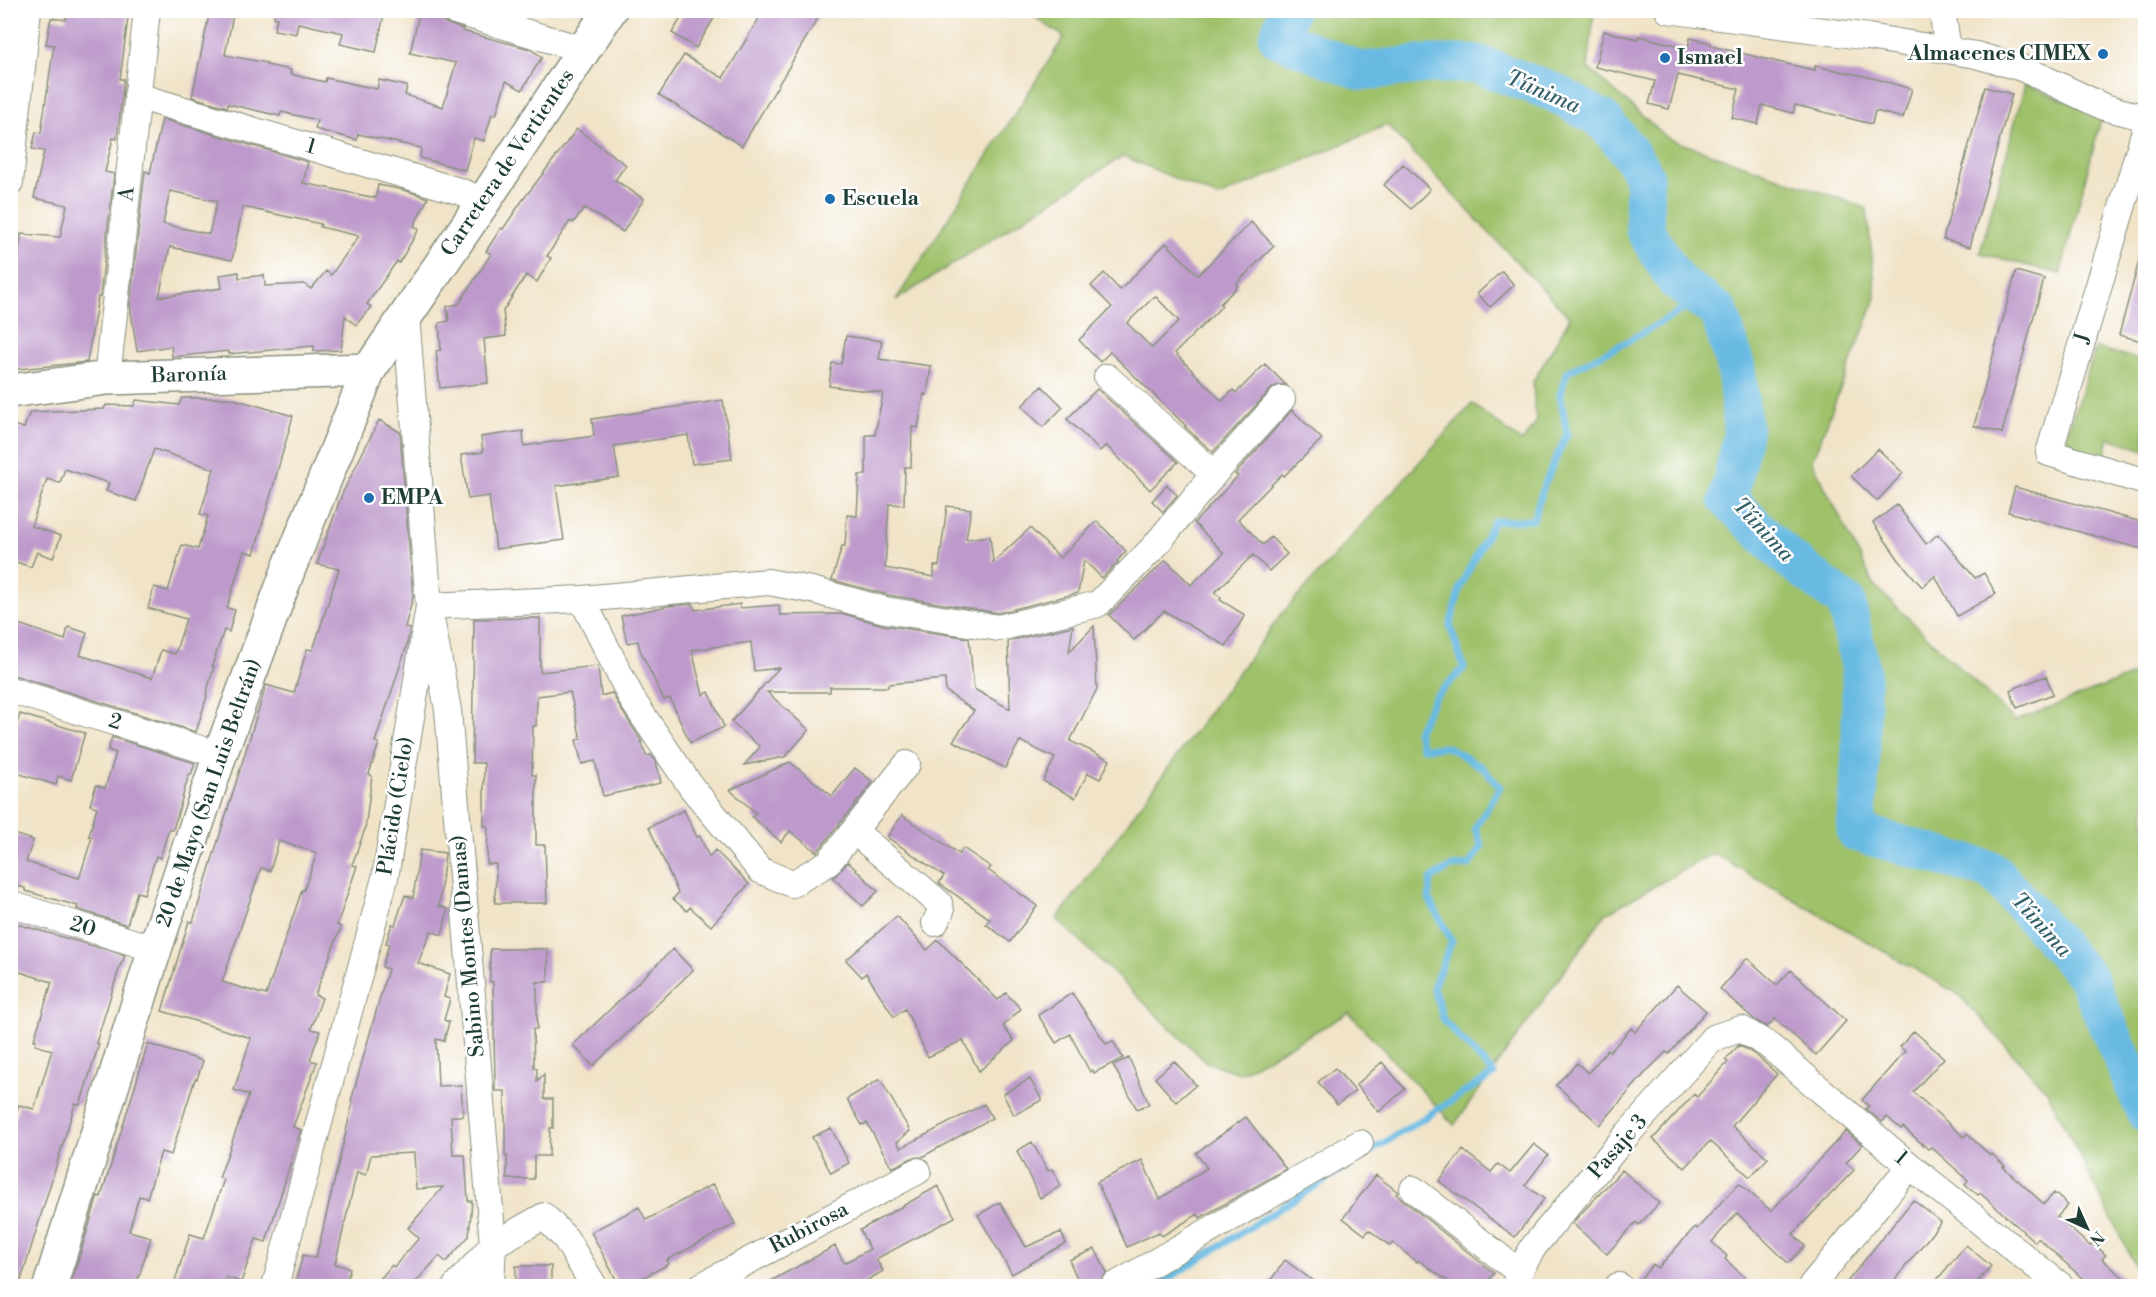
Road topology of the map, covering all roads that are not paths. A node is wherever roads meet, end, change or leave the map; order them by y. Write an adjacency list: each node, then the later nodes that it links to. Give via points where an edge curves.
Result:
1 (28, 10): 12 (street)
2 (147, 10): 9 (street, A)
3 (452, 10): 7 (street)
4 (610, 10): 7 (main road, Carretera de Vertientes)
5 (1668, 10): 8 (street)
6 (1942, 10): 8 (street)
7 (584, 50): 13 (main road, Carretera de Vertientes)
8 (1948, 50): 10 (street, via 2022,68 2104,107)
9 (137, 96): 13 (street, 1); 17 (street, A)
10 (2145, 118)
11 (2145, 127): 21 (street, J, via 2049,453)
12 (10, 182)
13 (484, 201): 14 (main road, Carretera de Vertientes)
14 (406, 315): 15 (main road, 20 de Mayo (San Luis Beltrán)); 23 (street, Plácido (Cielo))
15 (369, 370): 17 (main road, Baronía); 25 (main road, 20 de Mayo (San Luis Beltrán), via 289,568)
16 (1107, 377): 20 (street)
17 (106, 378): 18 (main road, Baronía)
18 (10, 391)
19 (1282, 399): 20 (street)
20 (1214, 474): 22 (street, via 1154,547 1098,604 999,628 885,610 768,582)
21 (2145, 482)
22 (582, 599): 23 (street); 27 (street, via 633,700 692,788 760,870 792,884 828,863)
23 (429, 606): 36 (street, Sabino Montes (Damas), via 448,710); 39 (street, Plácido (Cielo), via 385,878)
24 (10, 690): 25 (street, 2)
25 (220, 755): 30 (main road, 20 de Mayo (San Luis Beltrán))
26 (907, 764): 27 (street)
27 (854, 831): 29 (street, via 939,903 941,911)
28 (10, 904): 30 (street, 20)
29 (934, 923)
30 (155, 949): 38 (main road, 20 de Mayo (San Luis Beltrán))
31 (1741, 1029): 33 (street, 1, via 1768,1045); 37 (street, Pasaje 3, via 1713,1038 1534,1246)
32 (1360, 1143): 44 (street)
33 (1910, 1166): 45 (street); 46 (street, 1)
34 (918, 1171): 43 (street, Rubirosa)
35 (1413, 1189): 37 (street)
36 (493, 1245): 40 (street); 41 (street, Sabino Montes (Damas)); 42 (street, via 544,1216 566,1239)
37 (1517, 1279)
38 (50, 1287)
39 (275, 1287)
40 (456, 1287)
41 (491, 1287)
42 (594, 1287)
43 (701, 1287)
44 (1114, 1287)
45 (1811, 1287)
46 (2061, 1287)

